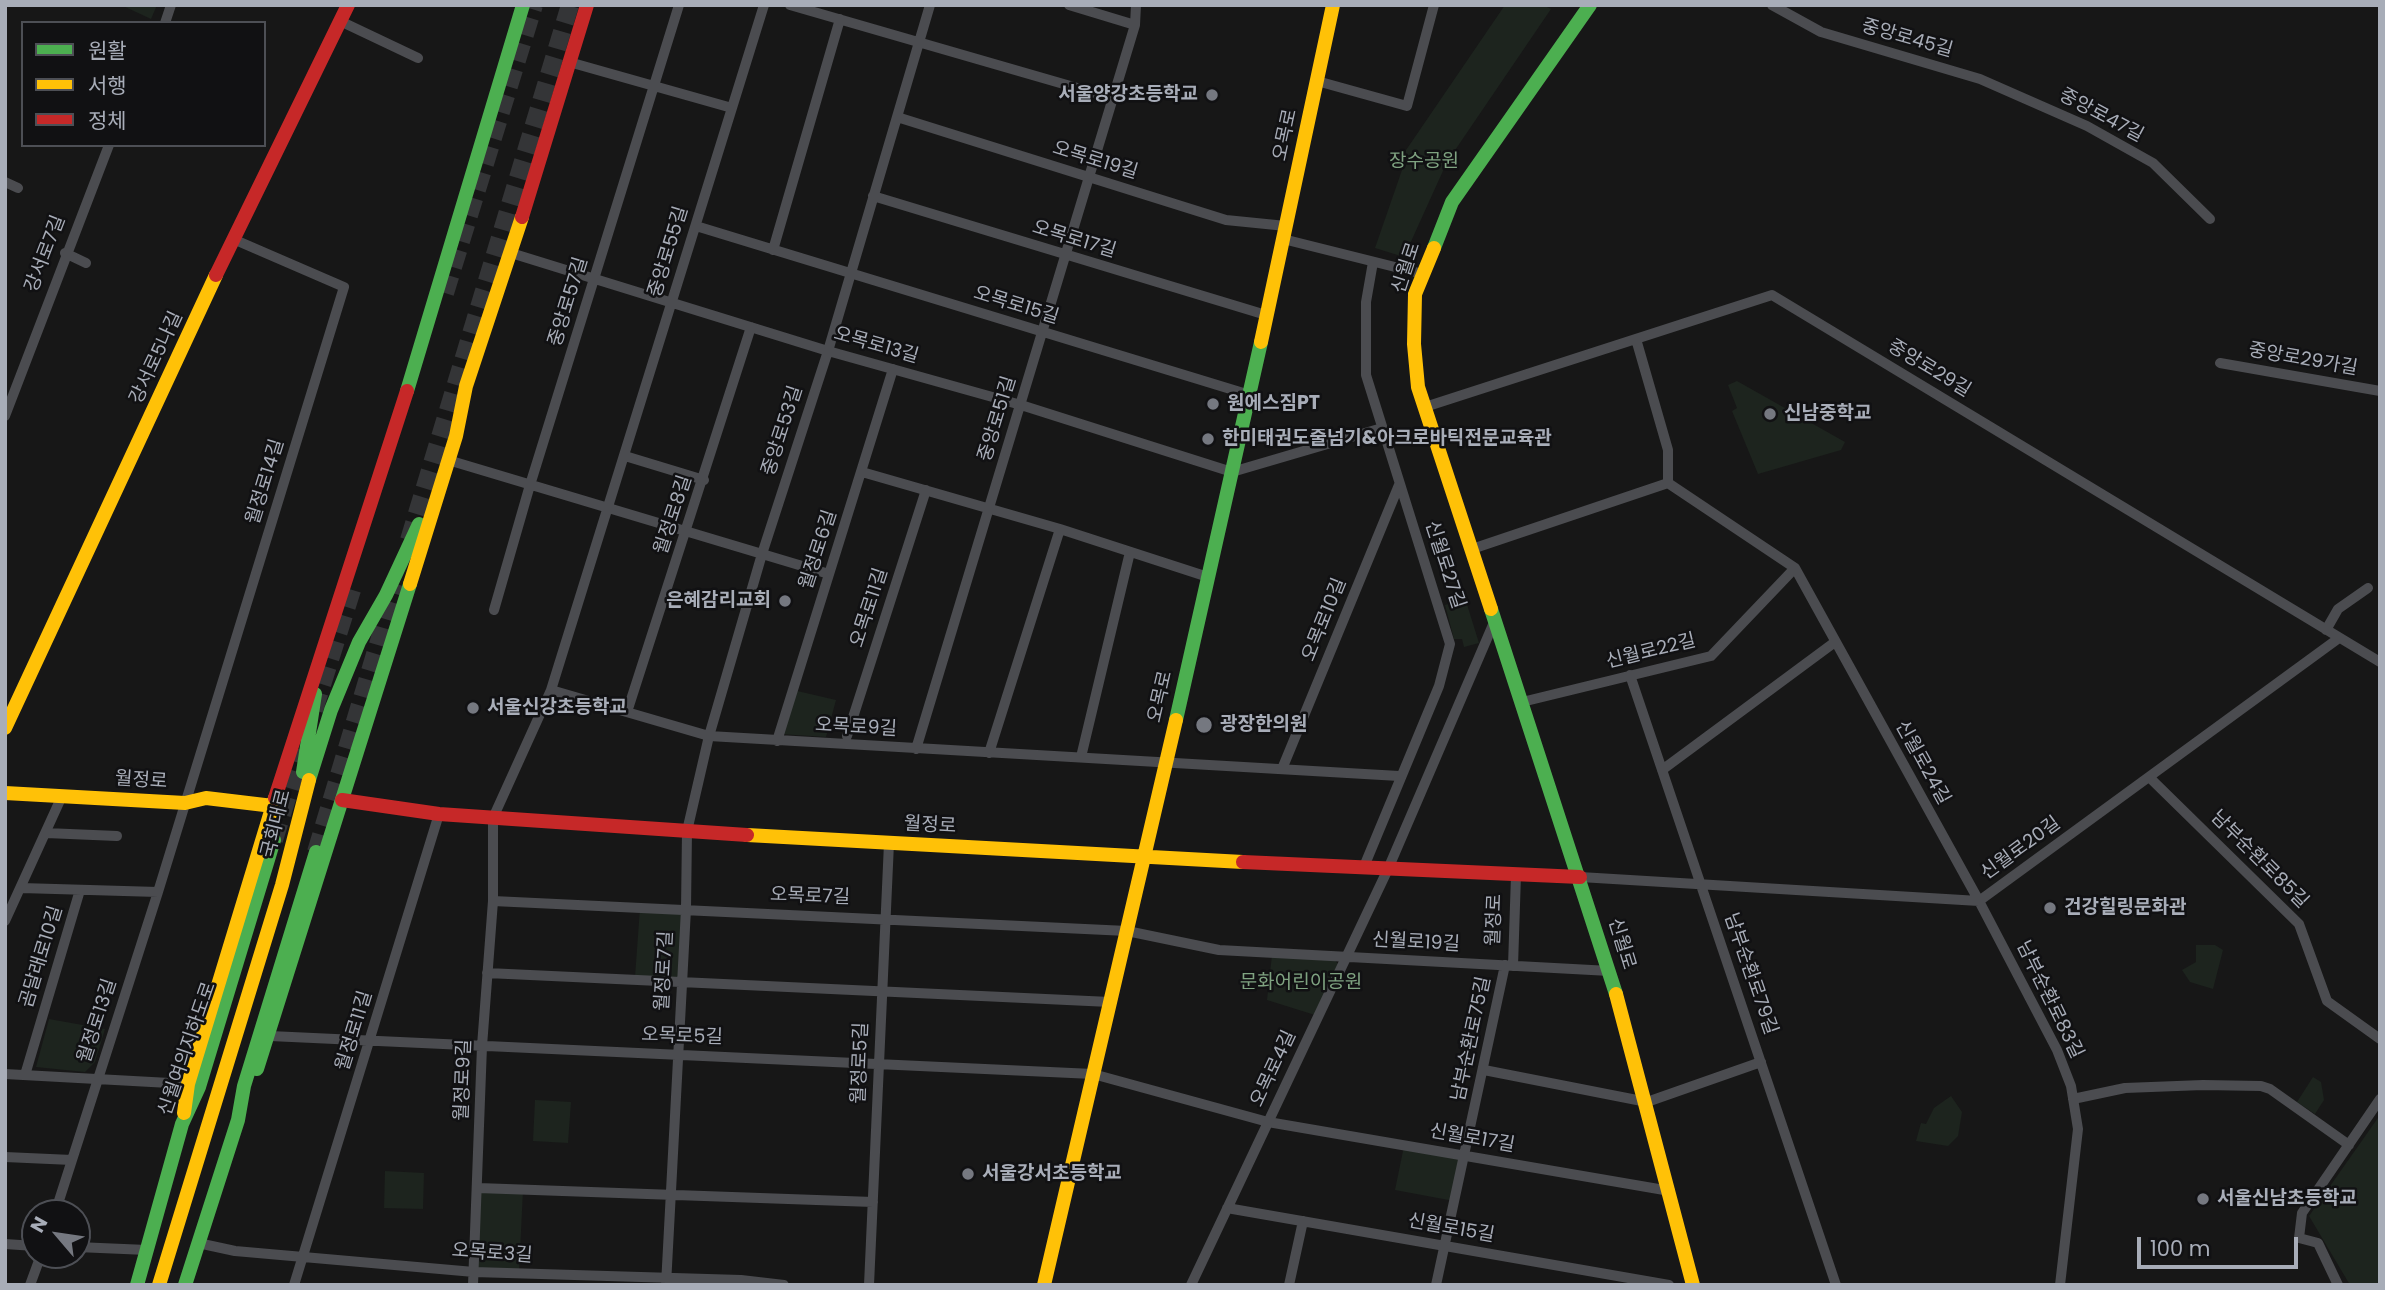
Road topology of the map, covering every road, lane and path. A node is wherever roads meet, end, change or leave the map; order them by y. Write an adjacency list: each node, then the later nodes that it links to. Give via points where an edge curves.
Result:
1 (348, 5): 15 (main road, 강서로5나길)
2 (523, 5): 84 (main road)
3 (587, 5): 19 (main road)
4 (679, 5): 22 (street, 중앙로57길)
5 (764, 5): 24 (street, 중앙로55길)
6 (790, 5): 14 (street)
7 (930, 5): 17 (street, 중앙로53길)
8 (1069, 5): 16 (street)
9 (1136, 5): 16 (street, 중앙로51길)
10 (1334, 5): 21 (main road, 오목로)
11 (1434, 5): 21 (street, via 1407,106)
12 (1772, 5): 20 (street, 중앙로45길, via 1821,32)
13 (1587, 6): 42 (main road, 신월로, via 1452,202)
14 (840, 19): 17 (street); 35 (street)
15 (340, 21): 18 (street); 34 (main road, 강서로5나길)
16 (1135, 25): 23 (street, 중앙로51길)
17 (919, 44): 23 (street); 25 (street, 중앙로53길)
18 (418, 58)
19 (569, 62): 22 (street); 37 (main road)
20 (1957, 72): 31 (street, 중앙로47길, via 2087,126 2153,163)
21 (1317, 81): 33 (main road, 오목로)
22 (654, 85): 24 (street); 43 (street, 중앙로57길)
23 (1112, 98): 27 (street, 중앙로51길)
24 (732, 108): 32 (street, 중앙로55길)
25 (897, 117): 27 (street, 오목로19길); 30 (street, 중앙로53길)
26 (108, 147): 36 (street, 강서로7길)
27 (1089, 178): 33 (street, 오목로19길); 38 (street, 중앙로51길)
28 (5, 182): 29 (street)
29 (18, 188)
30 (873, 196): 38 (street, 오목로17길); 41 (street, 중앙로53길)
31 (2210, 219)
32 (696, 226): 35 (street, 오목로15길); 44 (street, 중앙로55길)
33 (1284, 233): 39 (street); 45 (main road, 오목로)
34 (233, 239): 90 (main road, 강서로5나길); 105 (street, 월정로14길, via 344,287)
35 (773, 250): 41 (street, 오목로15길)
36 (65, 253): 40 (street); 57 (street, 강서로7길)
37 (511, 253): 43 (street, 오목로13길); 52 (main road)
38 (1066, 256): 45 (street, 오목로17길); 47 (street, 중앙로51길)
39 (1373, 262): 42 (street); 58 (street, 신월로27길, via 1366,302 1366,375)
40 (86, 263)
41 (849, 273): 47 (street, 오목로15길); 49 (street, 중앙로53길)
42 (1423, 274): 56 (main road, 신월로, via 1415,294 1414,344)
43 (595, 278): 44 (street, 오목로13길); 65 (street, 중앙로57길)
44 (672, 302): 46 (street, 오목로13길); 59 (street, 중앙로55길)
45 (1266, 315): 54 (main road, 오목로)
46 (751, 327): 49 (street, 오목로13길); 63 (street, 월정로8길)
47 (1043, 333): 54 (street, 오목로15길); 55 (street, 중앙로51길)
48 (1636, 339): 56 (street, 중앙로29길); 64 (street, via 1668,450); 81 (street, 중앙로29길, via 1772,295)
49 (828, 351): 51 (street, 오목로13길); 74 (street, 중앙로53길)
50 (2220, 363): 53 (street, 중앙로29가길)
51 (893, 369): 55 (street, 오목로13길); 61 (street, 월정로6길)
52 (466, 386): 60 (main road); 177 (main road, 국회대로, via 420,522 359,642 331,710)
53 (2380, 391)
54 (1250, 395): 62 (main road, 오목로)
55 (1021, 405): 62 (street, 오목로13길); 68 (street, 중앙로51길)
56 (1425, 407): 72 (main road, 신월로)
57 (5, 416)
58 (1382, 428): 62 (street); 66 (street, 신월로27길)
59 (625, 456): 63 (street); 69 (street, 중앙로55길)
60 (448, 460): 65 (street); 104 (main road)
61 (862, 472): 67 (street); 76 (street, 월정로6길)
62 (1232, 472): 77 (main road, 오목로)
63 (704, 480): 71 (street, 월정로8길)
64 (1668, 483): 72 (street); 75 (street, 신월로24길)
65 (530, 485): 69 (street); 79 (street, 중앙로57길)
66 (1399, 485): 98 (street, 오목로10길); 100 (street, 신월로27길, via 1450,644 1439,686)
67 (926, 490): 68 (street); 92 (street, 오목로11길)
68 (989, 509): 70 (street); 94 (street, 중앙로51길)
69 (608, 510): 71 (street); 87 (street, 중앙로55길)
70 (1060, 529): 73 (street); 95 (street)
71 (687, 533): 74 (street); 89 (street, 월정로8길)
72 (1472, 549): 80 (main road, 신월로)
73 (1130, 552): 77 (street); 96 (street)
74 (762, 554): 76 (street); 91 (street, 중앙로53길)
75 (1795, 568): 83 (street, 신월로24길); 86 (street, 신월로22길, via 1711,656)
76 (829, 574): 93 (street, 월정로6길)
77 (1208, 576): 97 (main road, 오목로)
78 (2368, 587): 81 (street, via 2338,609)
79 (494, 610)
80 (1495, 619): 88 (main road, 신월로); 117 (street)
81 (2326, 630): 82 (street, 중앙로29길)
82 (2339, 638): 85 (street, 중앙로29길); 101 (street, 신월로20길)
83 (1835, 642): 99 (street); 125 (street, 신월로24길)
84 (321, 661): 106 (main road); 176 (main road, 국회대로, via 303,774 279,871)
85 (2380, 662)
86 (1630, 676): 88 (street, 신월로22길); 99 (street, 남부순환로79길)
87 (551, 690): 89 (street, 오목로9길); 108 (street, 중앙로55길)
88 (1522, 702): 119 (main road, 신월로)
89 (626, 712): 91 (street, 오목로9길)
90 (5, 728)
91 (709, 736): 93 (street, 오목로9길); 109 (street, 중앙로53길)
92 (847, 736)
93 (777, 741): 94 (street, 오목로9길)
94 (916, 749): 95 (street, 오목로9길)
95 (989, 753): 96 (street, 오목로9길)
96 (1081, 757): 97 (street, 오목로9길)
97 (1166, 761): 98 (street); 115 (main road, 오목로)
98 (1282, 769): 100 (street)
99 (1662, 770): 120 (street, 남부순환로79길)
100 (1399, 776): 116 (street, 신월로27길)
101 (2149, 777): 125 (street, 신월로20길); 138 (street, 남부순환로85길, via 2299,924 2327,1001)
102 (5, 793): 103 (main road, 월정로)
103 (62, 796): 105 (main road, 월정로); 110 (street)
104 (342, 800): 107 (main road, 월정로); 137 (main road)
105 (185, 803): 106 (main road, 월정로, via 206,799); 123 (street, 월정로13길)
106 (273, 806): 149 (main road)
107 (439, 814): 108 (main road, 월정로); 139 (street, 월정로11길)
108 (493, 818): 109 (main road, 월정로); 124 (street, 월정로9길)
109 (687, 831): 113 (main road, 월정로); 126 (street, 월정로7길)
110 (46, 833): 111 (street); 121 (street)
111 (117, 836)
112 (274, 840): 155 (main road, 신월여의지하도로, via 199,1087)
113 (889, 843): 115 (main road, 월정로); 127 (street, 월정로5길)
114 (316, 852): 153 (main road, via 244,1086)
115 (1143, 858): 116 (main road, 월정로); 129 (main road, 오목로)
116 (1363, 869): 117 (main road, 월정로)
117 (1388, 869): 118 (main road, 월정로); 130 (street, 오목로4길)
118 (1516, 874): 119 (main road, 월정로); 131 (street, 월정로)
119 (1580, 877): 120 (street, 신월로20길); 132 (main road, 신월로)
120 (1701, 884): 125 (street, 신월로20길); 143 (street, 남부순환로79길)
121 (21, 888): 122 (street); 128 (street)
122 (80, 890): 123 (street); 147 (street, 곰달래로10길)
123 (158, 892): 148 (street, 월정로13길)
124 (493, 901): 126 (street, 오목로7길); 133 (street, 월정로9길)
125 (1979, 901): 150 (street, 남부순환로83길, via 2057,1050)
126 (686, 909): 127 (street, 오목로7길); 134 (street, 월정로7길)
127 (885, 917): 129 (street, 오목로7길); 135 (street, 월정로5길)
128 (5, 921)
129 (1126, 931): 130 (street, via 1219,950); 136 (main road, 오목로)
130 (1347, 957): 131 (street, 신월로19길); 154 (street, 오목로4길)
131 (1509, 965): 132 (street, 신월로19길); 144 (street, 남부순환로75길)
132 (1609, 971): 152 (main road, 신월로)
133 (487, 973): 134 (street); 140 (street, 월정로9길)
134 (682, 981): 135 (street); 141 (street, 월정로7길)
135 (882, 990): 136 (street); 142 (street, 월정로5길)
136 (1110, 1002): 146 (main road, 오목로)
137 (270, 1036): 139 (street, 오목로5길); 153 (main road)
138 (2380, 1039)
139 (370, 1041): 140 (street, 오목로5길); 171 (street, 월정로11길)
140 (482, 1046): 141 (street, 오목로5길); 160 (street, 월정로9길)
141 (678, 1054): 142 (street, 오목로5길); 162 (street, 월정로7길)
142 (878, 1062): 146 (street, 오목로5길); 164 (street, 월정로5길)
143 (1761, 1062): 152 (street); 188 (street, 남부순환로79길)
144 (1484, 1070): 152 (street); 157 (street, 남부순환로75길)
145 (5, 1074): 147 (street)
146 (1093, 1074): 154 (street, 신월로17길); 182 (main road, 오목로)
147 (25, 1075): 148 (street)
148 (98, 1079): 149 (street); 159 (street, 월정로13길)
149 (188, 1084): 155 (main road)
150 (2073, 1099): 156 (street, via 2124,1088 2261,1086); 189 (street, 남부순환로83길, via 2078,1129)
151 (2380, 1099): 156 (street)
152 (1647, 1102): 161 (main road, 신월로)
153 (238, 1120): 167 (main road)
154 (1268, 1122): 157 (street, 신월로17길); 165 (street, 오목로4길)
155 (182, 1124): 170 (main road, 신월여의지하도로)
156 (2349, 1145): 190 (street, via 2302,1213 2299,1238 2318,1243)
157 (1466, 1156): 161 (street, 신월로17길); 168 (street, 남부순환로75길)
158 (5, 1157): 159 (street)
159 (72, 1160): 163 (street, 월정로13길)
160 (478, 1188): 162 (street); 172 (street, 월정로9길)
161 (1670, 1191): 187 (main road, 신월로)
162 (671, 1196): 164 (street); 174 (street, 월정로7길)
163 (59, 1199)
164 (873, 1202): 181 (street, 월정로5길)
165 (1227, 1208): 166 (street, 신월로15길); 183 (street, 오목로4길)
166 (1303, 1221): 168 (street, 신월로15길); 184 (street)
167 (198, 1244): 171 (street, 오목로3길); 175 (main road)
168 (1445, 1246): 185 (street, 남부순환로75길); 186 (street, 신월로15길)
169 (91, 1248): 170 (street)
170 (146, 1250): 173 (main road, 신월여의지하도로)
171 (303, 1257): 172 (street, 오목로3길); 178 (street, 월정로11길)
172 (474, 1272): 174 (street, 오목로3길); 179 (street, 월정로9길)
173 (136, 1281)
174 (666, 1281): 180 (street, 오목로3길)
175 (185, 1284)
176 (152, 1285)
177 (159, 1285)
178 (294, 1285)
179 (473, 1285)
180 (784, 1285)
181 (869, 1285)
182 (1044, 1285)
183 (1191, 1285)
184 (1289, 1285)
185 (1436, 1285)
186 (1669, 1285)
187 (1693, 1285)
188 (1836, 1285)
189 (2060, 1285)
190 (2338, 1285)

